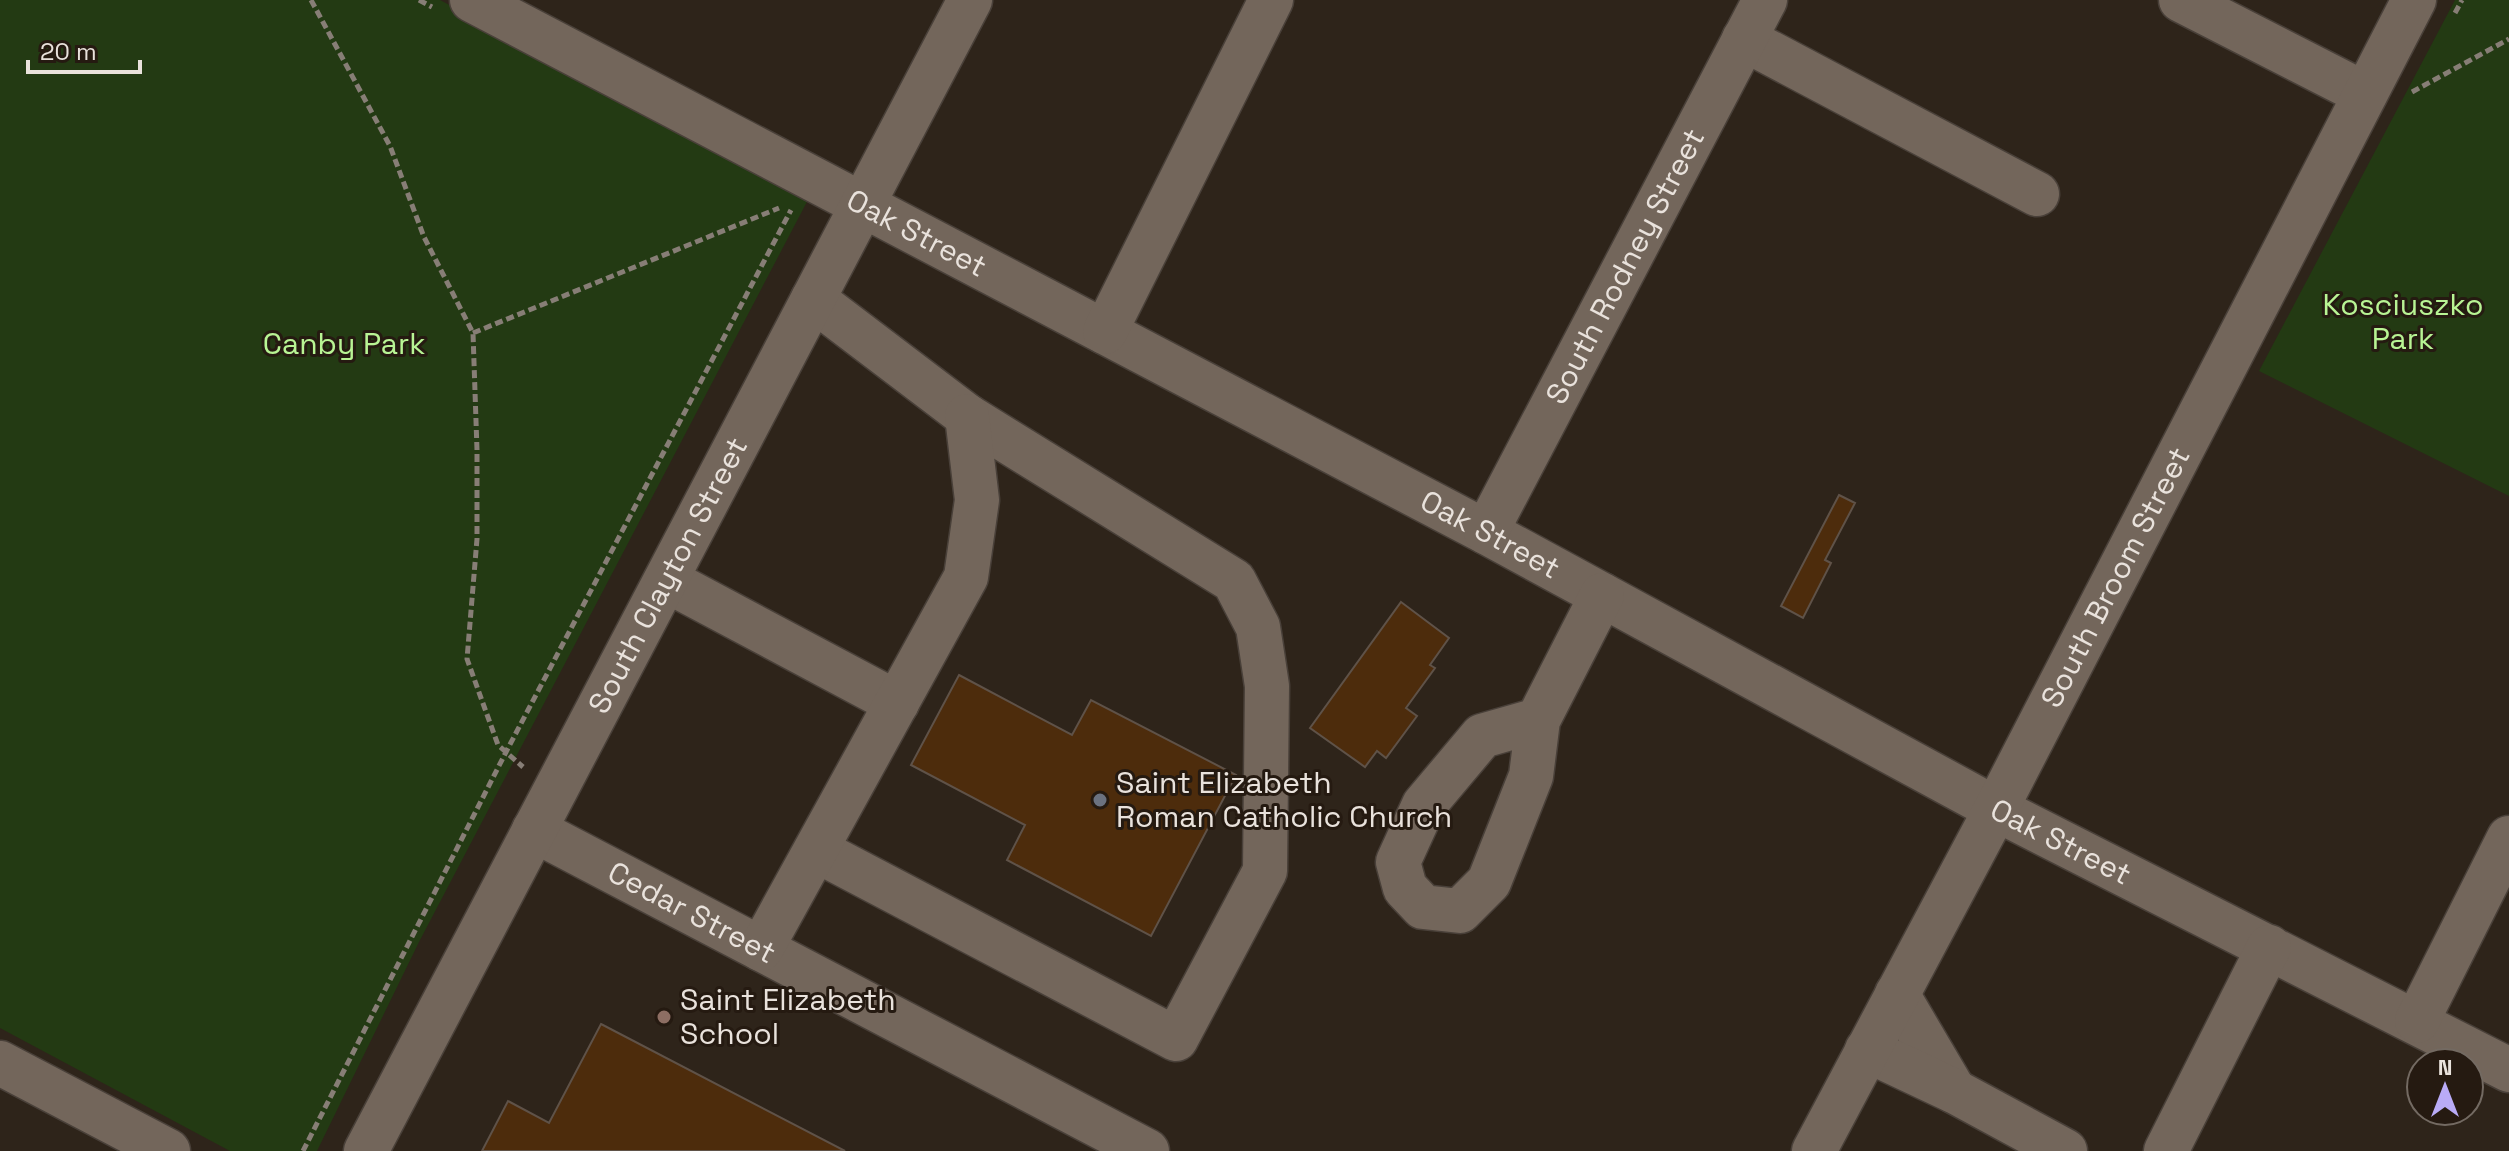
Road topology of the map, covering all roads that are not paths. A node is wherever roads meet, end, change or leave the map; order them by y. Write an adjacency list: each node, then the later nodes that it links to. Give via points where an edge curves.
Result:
1 (472, 0): 10 (street, Oak Street)
2 (970, 0): 10 (street, South Clayton Street)
3 (1271, 0): 12 (street)
4 (1765, 0): 7 (street, South Rodney Street)
5 (2181, 0): 8 (street)
6 (2414, 0): 8 (street, South Broom Street)
7 (1744, 39): 9 (street); 14 (street, South Rodney Street)
8 (2365, 94): 19 (street, South Broom Street)
9 (2037, 194)
10 (863, 205): 11 (street, South Clayton Street); 12 (street, Oak Street)
11 (813, 299): 13 (street); 15 (street, South Clayton Street)
12 (1105, 332): 14 (street, Oak Street)
13 (967, 416): 17 (street, via 977,500 966,577); 22 (street, via 1234,581 1258,627 1267,686 1265,871 1176,1039)
14 (1486, 532): 16 (street, Oak Street)
15 (666, 580): 17 (street); 20 (street, South Clayton Street)
16 (1602, 595): 18 (street); 19 (street, Oak Street)
17 (897, 703): 22 (street)
18 (1538, 720)
19 (1996, 809): 23 (street, Oak Street); 25 (street, South Broom Street)
20 (544, 812): 24 (street, Cedar Street); 32 (street, South Clayton Street)
21 (2509, 838): 26 (street)
22 (816, 850): 24 (street)
23 (2269, 947): 26 (street, Oak Street); 36 (street)
24 (761, 949): 33 (street, Cedar Street)
25 (1897, 994): 27 (street, South Broom Street); 30 (street)
26 (2417, 1021): 29 (street, Oak Street)
27 (1867, 1050): 30 (street); 34 (street, South Broom Street)
28 (0, 1063): 31 (street)
29 (2509, 1070)
30 (1954, 1091): 35 (street)
31 (168, 1151)
32 (366, 1151)
33 (1147, 1151)
34 (1814, 1151)
35 (2065, 1151)
36 (2166, 1151)

